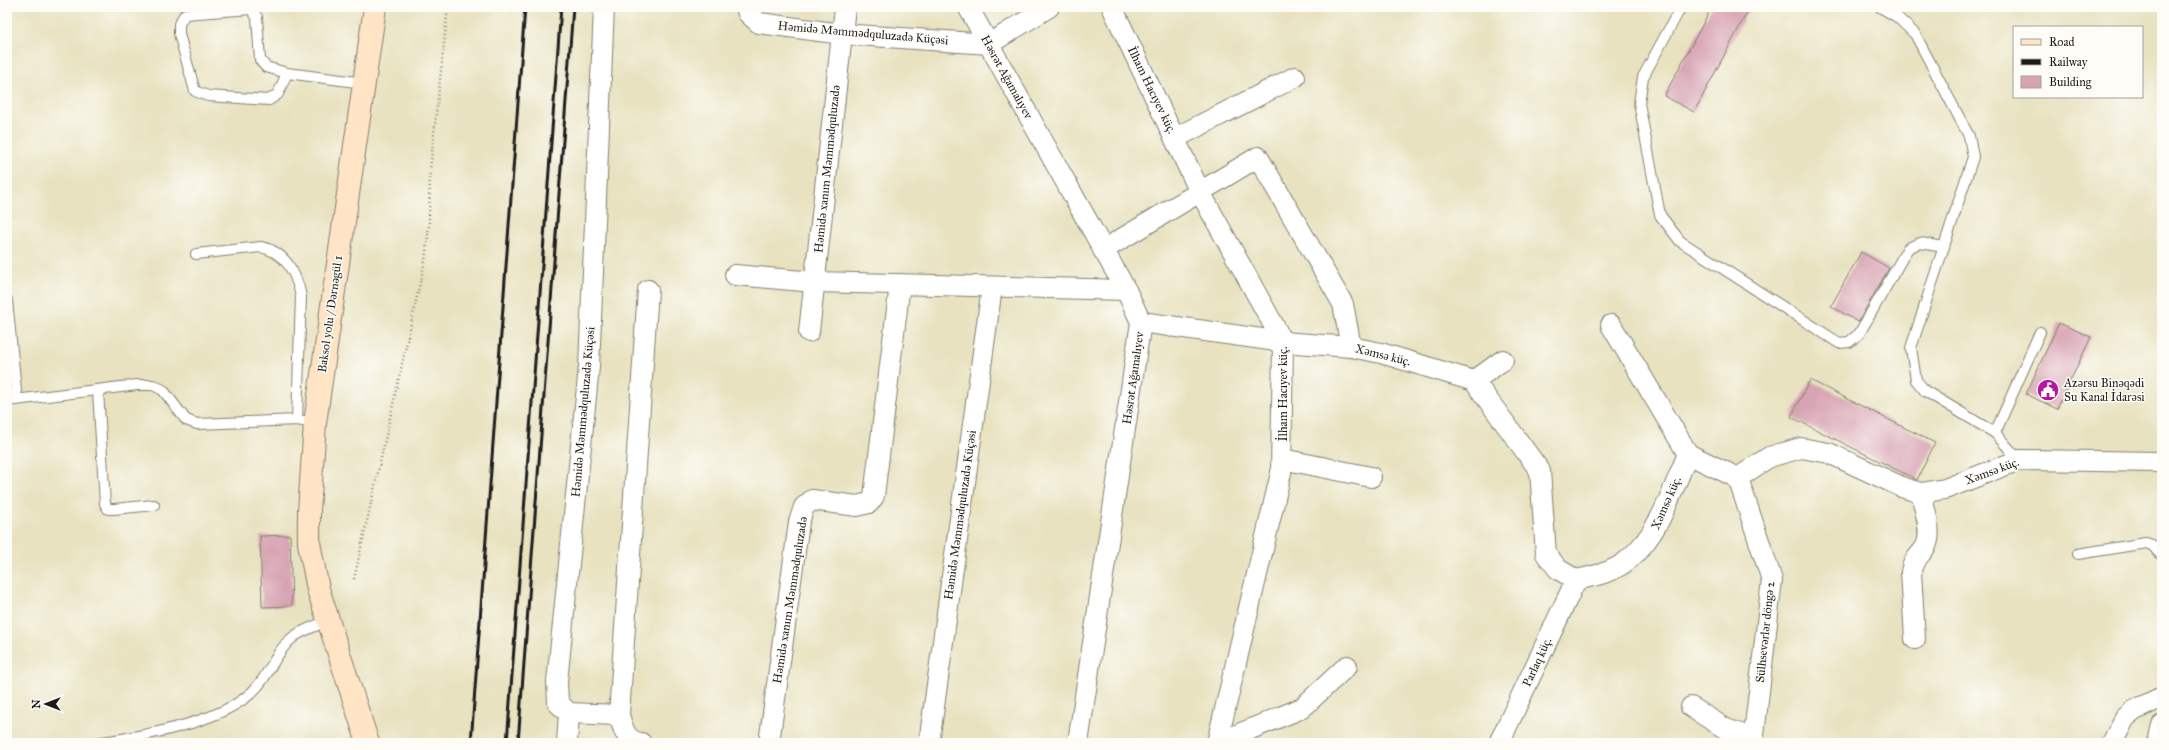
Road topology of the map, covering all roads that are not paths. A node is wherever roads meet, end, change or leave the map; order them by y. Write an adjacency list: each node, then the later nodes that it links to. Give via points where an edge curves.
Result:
1 (375, 7): 14 (main road, Baksol yolu / Dərnəgül 1)
2 (604, 7): 55 (street, Həmidə Məmmədquluzadə Küçəsi, via 589,366 557,682 558,703)
3 (746, 7): 10 (street, Həmidə Məmmədquluzadə Küçəsi, via 748,13 759,23)
4 (845, 7): 10 (street, Həmidə xanım Məmmədquluzadə)
5 (968, 7): 11 (street, Həsrət Ağamalıyev)
6 (1049, 7): 11 (street)
7 (1112, 7): 15 (street, İlham Hacıyev küç.)
8 (1681, 7): 17 (lane, via 1643,77 1638,103 1660,215 1680,241 1839,343 1849,342 1859,334 1908,248 1920,243)
9 (1880, 7): 17 (lane, via 1896,16 1915,34 1969,136 1973,157)
10 (842, 34): 11 (street, Həmidə Məmmədquluzadə Küçəsi); 21 (street, Həmidə xanım Məmmədquluzadə)
11 (989, 44): 18 (street, Həsrət Ağamalıyev)
12 (287, 73): 12 (lane, via 266,67 260,60 257,17 251,9 185,14 179,24 179,34 196,91 208,96 270,100 278,94); 14 (lane)
13 (1295, 77): 15 (street)
14 (364, 83): 37 (main road, Baksol yolu / Dərnəgül 1)
15 (1175, 138): 16 (street, İlham Hacıyev küç.)
16 (1200, 192): 18 (street); 31 (street, İlham Hacıyev küç.); 32 (street, via 1258,157 1343,304)
17 (1944, 247): 38 (lane, via 1911,348 1916,380 1925,391)
18 (1103, 250): 25 (street, Həsrət Ağamalıyev)
19 (196, 254): 37 (lane, via 261,247 271,249 297,277 301,296)
20 (735, 275): 21 (street)
21 (815, 282): 22 (street); 29 (street, Həmidə xanım Məmmədquluzadə)
22 (900, 284): 23 (street); 63 (street, Həmidə xanım Məmmədquluzadə, via 874,496 869,503 857,506 812,500 804,507 799,522)
23 (992, 287): 25 (street); 64 (street, Həmidə Məmmədquluzadə Küçəsi)
24 (648, 290): 56 (street)
25 (1126, 290): 27 (street, Həsrət Ağamalıyev)
26 (7, 300): 36 (lane)
27 (1141, 322): 31 (street, Xəmsə küç.); 65 (street, Həsrət Ağamalıyev)
28 (1611, 325): 39 (street)
29 (808, 332)
30 (2040, 332): 38 (lane)
31 (1284, 342): 32 (street, Xəmsə küç.); 40 (street, İlham Hacıyev küç.)
32 (1351, 347): 34 (street, Xəmsə küç., via 1381,353)
33 (1503, 360): 34 (street)
34 (1474, 381): 49 (street, via 1540,471 1546,554 1558,569)
35 (98, 391): 36 (lane); 37 (lane, via 153,385 163,390 186,420 197,424); 46 (lane, via 105,504 108,509)
36 (12, 401)
37 (306, 422): 50 (main road, Baksol yolu / Dərnəgül 1, via 309,543 316,584)
38 (1995, 433): 41 (lane)
39 (1688, 454): 44 (street); 49 (street, Xəmsə küç., via 1653,534 1629,560 1603,574)
40 (1282, 458): 43 (street); 66 (street, İlham Hacıyev küç., via 1281,473)
41 (2019, 460): 42 (street, Xəmsə küç.); 45 (street, Xəmsə küç., via 1945,489)
42 (2162, 462)
43 (1371, 477)
44 (1738, 478): 45 (street, Xəmsə küç., via 1769,457 1801,448 1829,452 1904,488); 58 (street, Sülhsevərlər döngə 2, via 1772,580)
45 (1921, 493): 51 (street, via 1928,534 1925,548 1917,555 1912,568)
46 (154, 505)
47 (2078, 554): 48 (lane, via 2146,543 2152,545)
48 (2162, 556)
49 (1576, 580): 67 (street, Parlaq küç.)
50 (327, 621): 59 (lane, via 291,638 256,688 222,712 168,729); 60 (main road, Baksol yolu / Dərnəgül 1)
51 (1915, 639)
52 (1347, 666): 66 (street, via 1302,708)
53 (2162, 697): 68 (street, via 2135,710 2125,718)
54 (1691, 707): 58 (street, via 1726,729)
55 (569, 713): 56 (street); 61 (street)
56 (619, 715): 62 (street, via 623,732 633,742)
57 (2162, 726): 69 (street)
58 (1754, 741)
59 (94, 743)
60 (368, 743)
61 (567, 743)
62 (641, 743)
63 (769, 743)
64 (929, 743)
65 (1078, 743)
66 (1217, 743)
67 (1499, 743)
68 (2112, 743)
69 (2158, 743)

